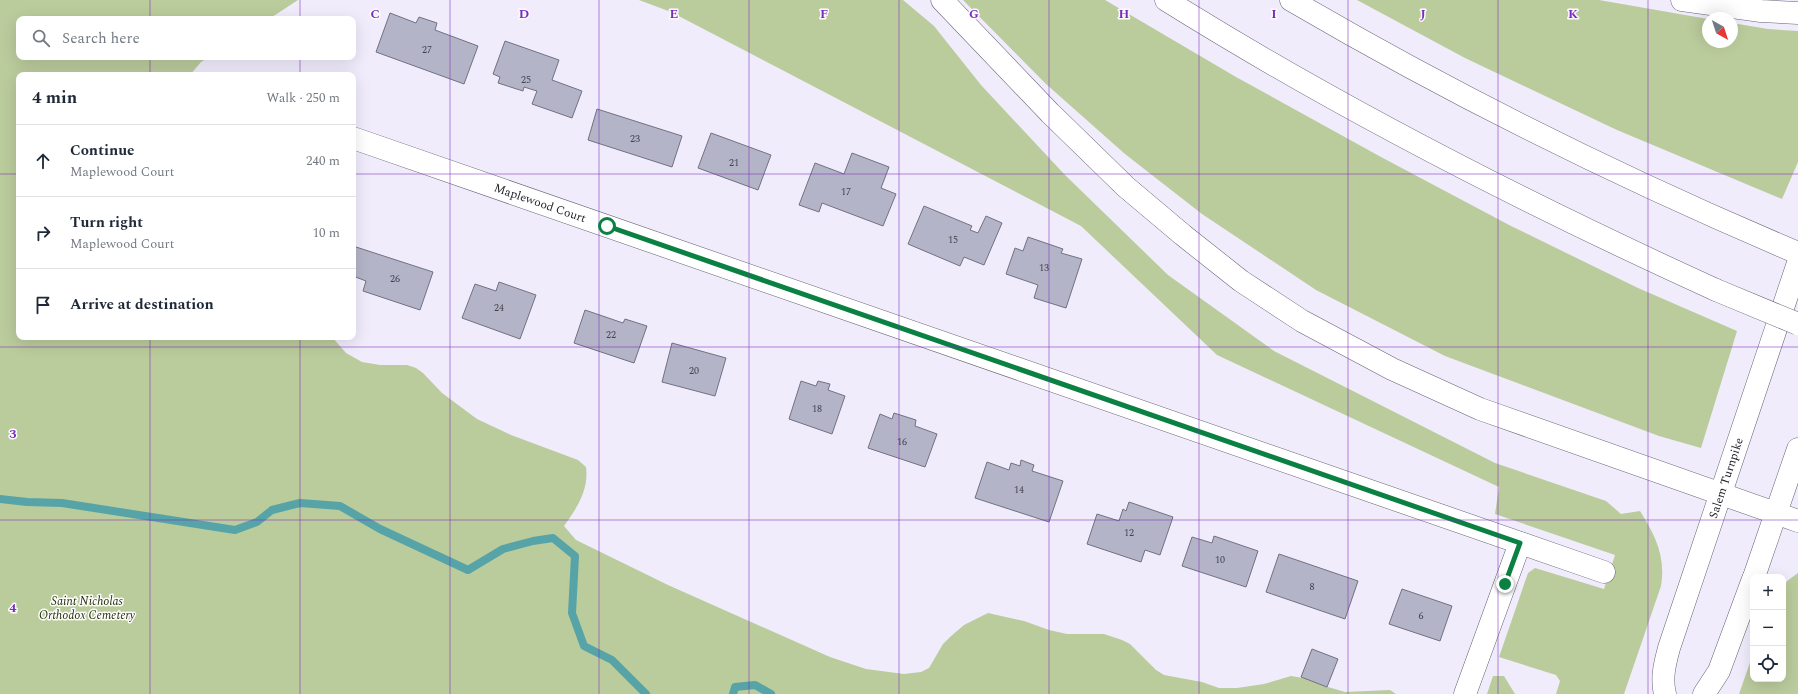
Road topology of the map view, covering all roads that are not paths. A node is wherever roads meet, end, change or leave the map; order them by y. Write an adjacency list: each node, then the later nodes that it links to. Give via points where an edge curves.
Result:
1 (942, 0): 11 (main road, via 1054,118 1121,182 1232,274 1277,306 1372,359 1474,406)
2 (1166, 0): 9 (main road, bridge, via 1272,64 1422,148 1566,220 1716,290)
3 (1291, 0): 7 (main road, via 1533,132 1638,183)
4 (1682, 0): 5 (main road, via 1761,11)
5 (1798, 13)
6 (356, 139): 14 (main road, Maplewood Court)
7 (1798, 254)
8 (1798, 263): 11 (main road, Salem Turnpike)
9 (1798, 324)
10 (1798, 449): 12 (main road)
11 (1721, 493): 12 (main road); 19 (main road, Salem Turnpike, via 1669,648 1664,673)
12 (1776, 513): 13 (main road); 16 (main road)
13 (1798, 521)
14 (1520, 543): 15 (main road, Maplewood Court); 18 (main road)
15 (1604, 572)
16 (1754, 574)
17 (1750, 586): 20 (main road, via 1719,670)
18 (1465, 694)
19 (1665, 694)
20 (1704, 694)

